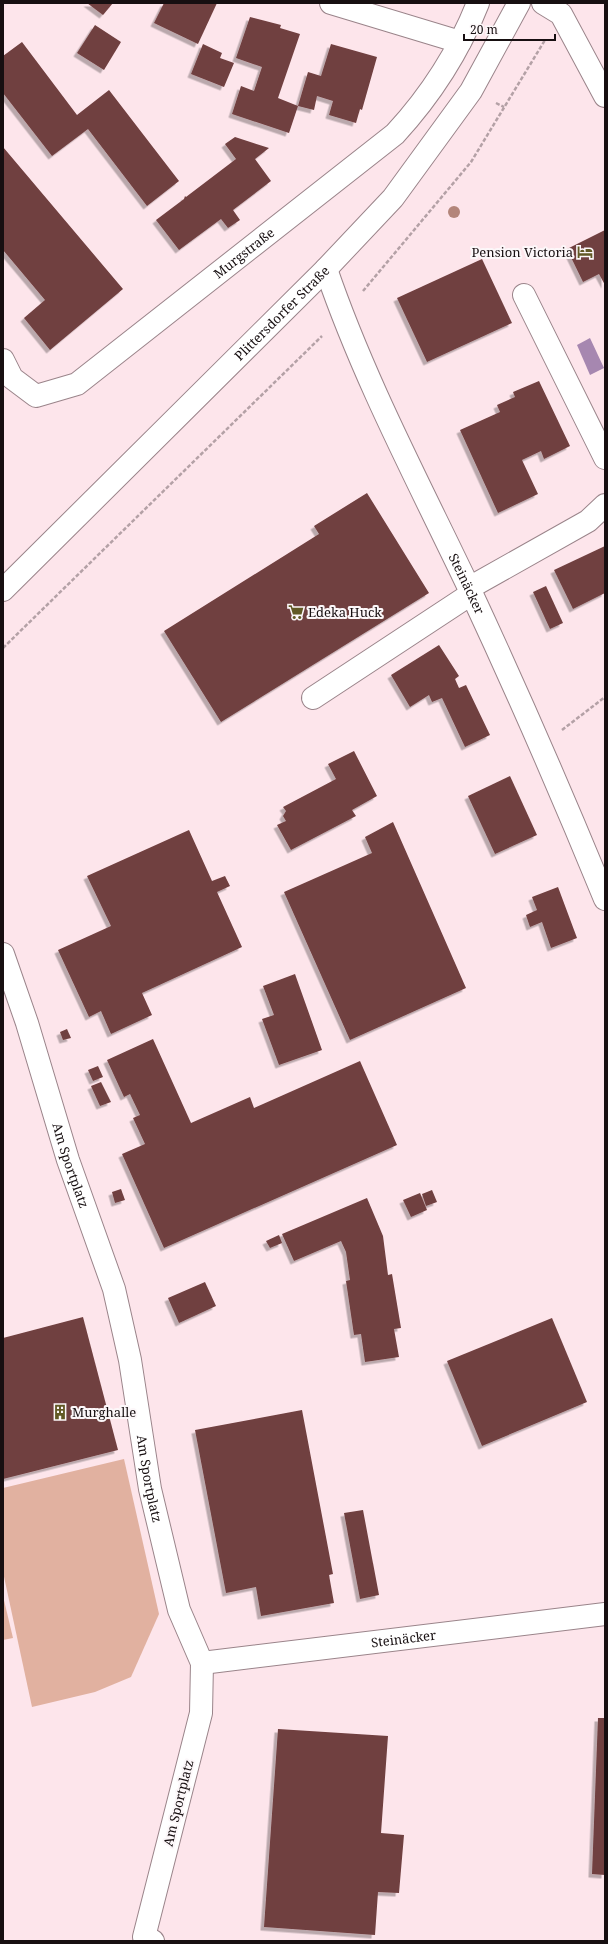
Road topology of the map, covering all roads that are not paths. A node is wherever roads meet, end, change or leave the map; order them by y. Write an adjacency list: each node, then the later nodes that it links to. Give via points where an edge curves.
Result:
1 (331, 3): 6 (street)
2 (478, 3): 6 (street, Murgstraße)
3 (519, 3): 8 (street, Plittersdorfer Straße, via 471,91 434,144 393,198)
4 (543, 3): 5 (street)
5 (564, 9): 7 (street)
6 (460, 42): 10 (street, Murgstraße, via 419,108 395,134 77,384 36,396 12,378)
7 (605, 96)
8 (326, 269): 13 (street, Plittersdorfer Straße); 14 (street, Steinäcker, via 342,316 396,440)
9 (524, 295): 11 (street)
10 (3, 360)
11 (605, 458)
12 (605, 505): 14 (street, via 588,521)
13 (3, 590)
14 (470, 591): 15 (street); 16 (street, Steinäcker, via 542,746)
15 (313, 698)
16 (605, 899)
17 (3, 954): 19 (street, Am Sportplatz, via 68,1160 114,1289 130,1360 150,1489 179,1610)
18 (605, 1614): 19 (street, Steinäcker)
19 (202, 1663): 20 (street, Am Sportplatz, via 201,1713)
20 (148, 1939)

